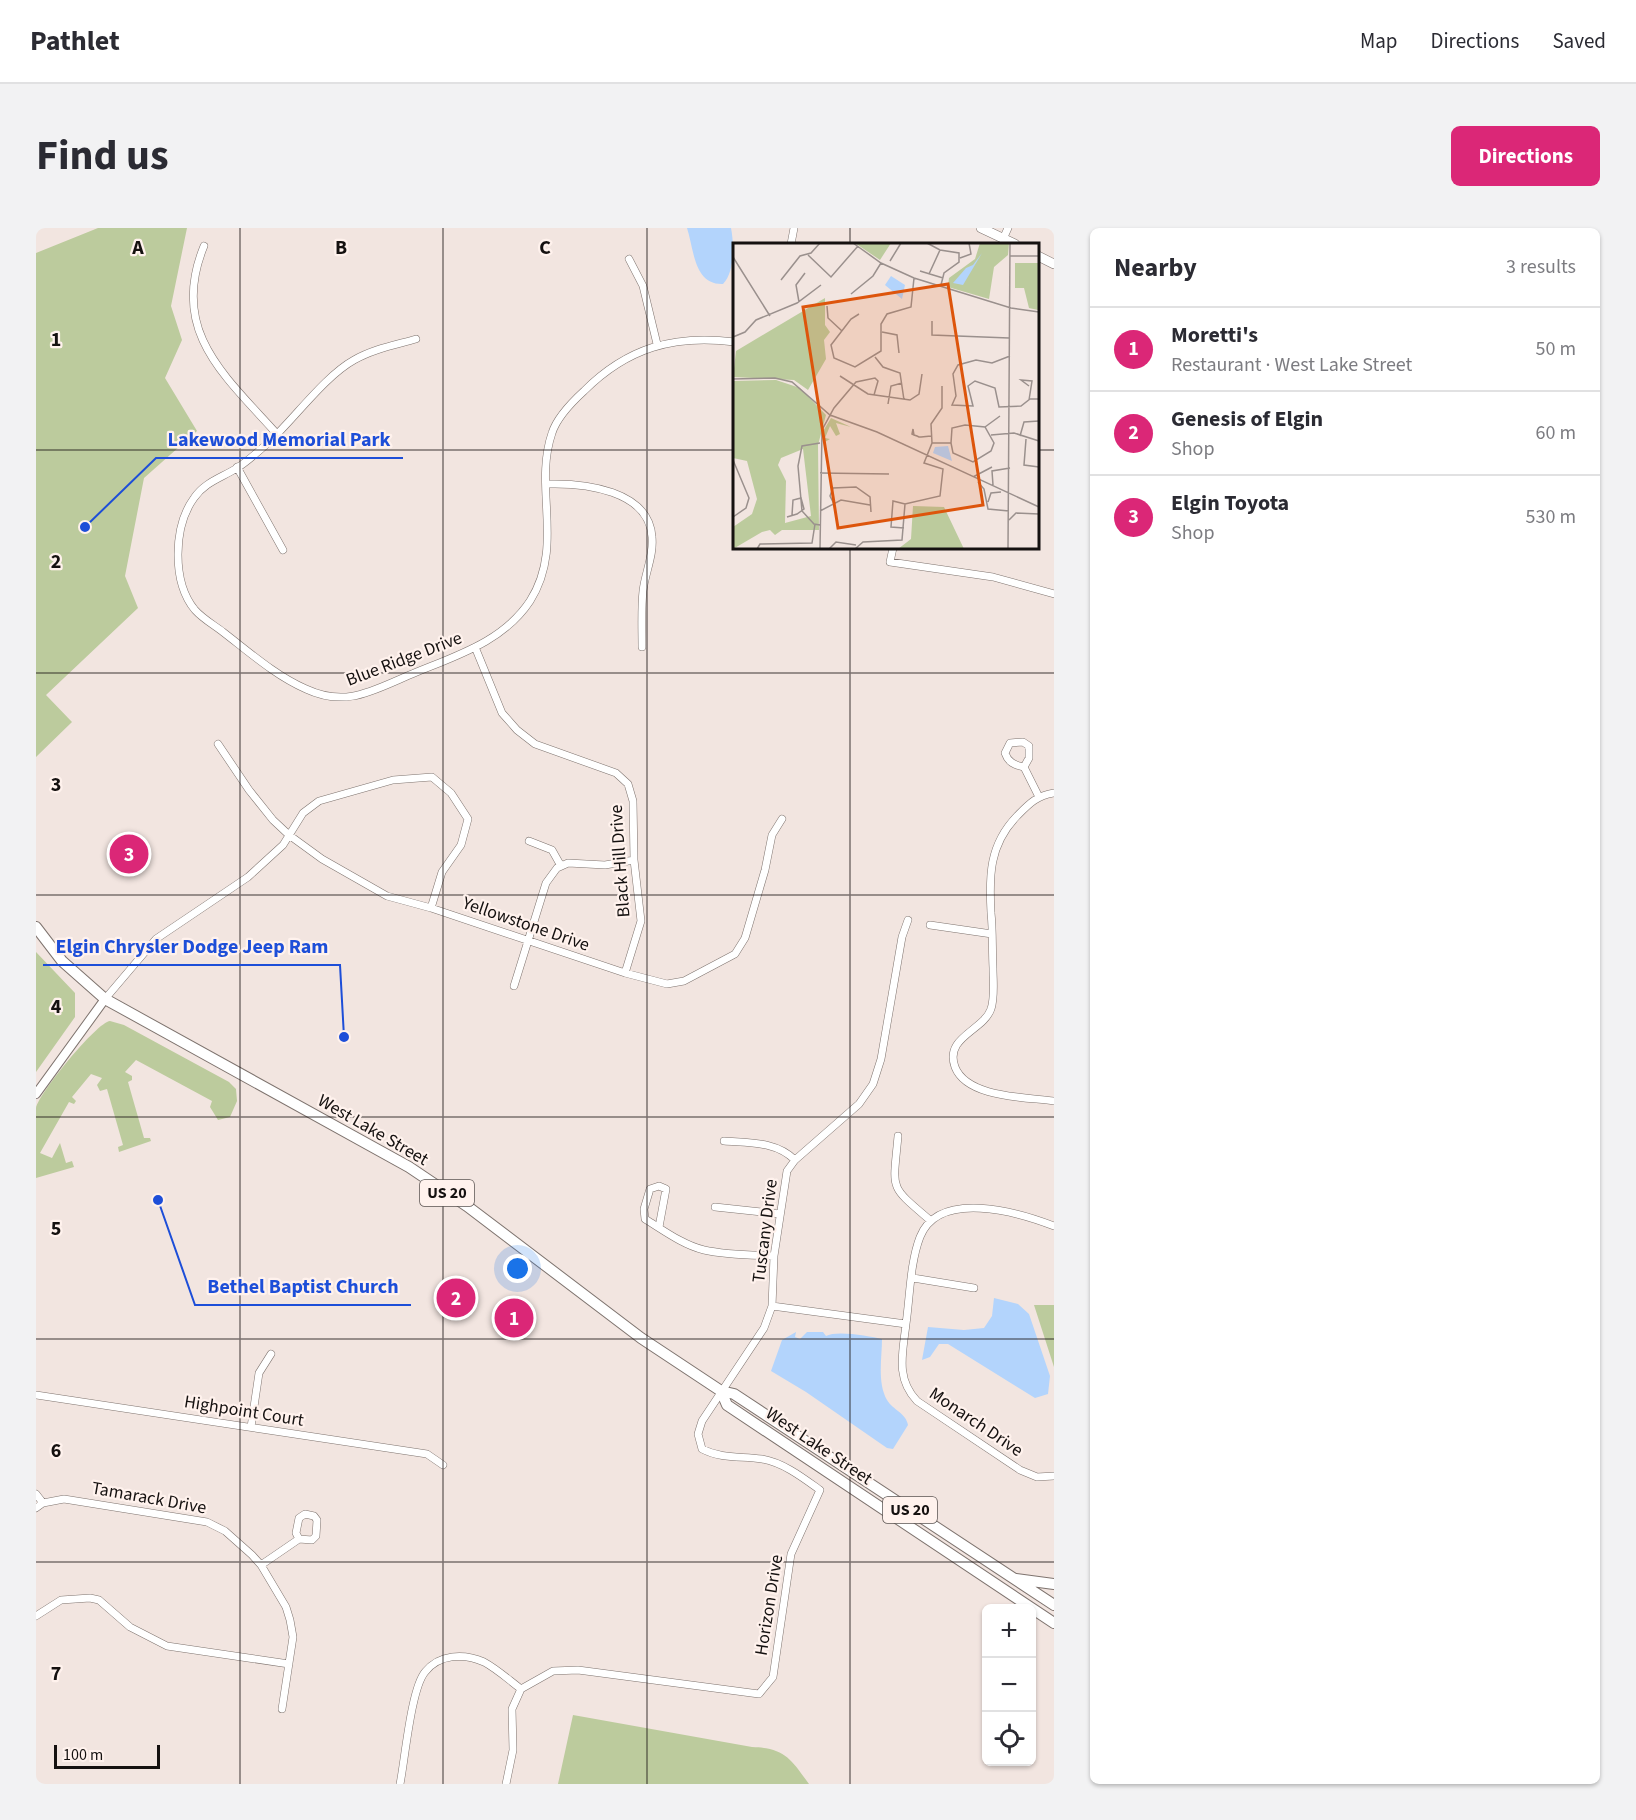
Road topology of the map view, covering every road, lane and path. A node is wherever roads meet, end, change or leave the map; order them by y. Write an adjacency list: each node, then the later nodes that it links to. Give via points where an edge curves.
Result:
1 (794, 228): 5 (street)
2 (981, 228): 4 (main road)
3 (1008, 228): 4 (street)
4 (1003, 239): 6 (main road)
5 (791, 243)
6 (1013, 243)
7 (204, 246): 14 (street, via 196,264 192,307 197,332 234,386)
8 (1039, 256): 10 (main road)
9 (629, 259): 13 (street, via 643,286)
10 (1054, 264)
11 (416, 339): 14 (street, Blue Ridge Drive, via 352,361)
12 (733, 342): 13 (street, Blue Ridge Drive, via 696,339)
13 (657, 344): 16 (street, Blue Ridge Drive, via 606,369 571,403 552,432)
14 (276, 434): 15 (street, Blue Ridge Drive)
15 (237, 467): 18 (street); 20 (street, Blue Ridge Drive, via 210,482 189,506 178,561 182,582 196,611 248,651 296,685 325,698 350,699)
16 (548, 484): 20 (street, Blue Ridge Drive, via 549,537 532,598 499,634); 21 (street, via 575,483 626,498 649,521 652,548 643,593)
17 (892, 549): 19 (street, via 890,562 993,577)
18 (283, 550)
19 (1054, 594)
20 (475, 647): 29 (street, Black Hill Drive, via 502,713 517,730 535,744 616,772 628,784 633,801)
21 (642, 647)
22 (218, 744): 27 (street, Yellowstone Drive, via 249,790)
23 (1024, 767): 25 (street)
24 (1054, 793): 25 (street)
25 (1038, 795): 35 (street, via 1005,829 994,850 989,870)
26 (782, 819): 37 (street, Yellowstone Drive, via 772,835 745,938 735,954 684,981 667,984)
27 (289, 835): 31 (street, Yellowstone Drive, via 387,896); 31 (street, via 303,813 319,801 393,780 432,777 451,793 468,819 461,845 442,872); 39 (street, via 248,877 156,939)
28 (529, 841): 30 (street, via 552,850)
29 (634, 860): 30 (street); 37 (street, Black Hill Drive, via 641,921)
30 (561, 866): 36 (street, via 546,883)
31 (431, 908): 36 (street, Yellowstone Drive)
32 (908, 920): 44 (street, Tuscany Drive, via 873,1084 859,1104)
33 (930, 925): 35 (street)
34 (36, 927): 39 (highway, West Lake Street / US 20, via 62,961)
35 (992, 934): 41 (street, via 992,1007 987,1017 960,1038 954,1051 954,1066 966,1083 981,1090)
36 (528, 941): 37 (street, Yellowstone Drive); 38 (street)
37 (625, 973)
38 (514, 987)
39 (105, 999): 40 (street); 56 (highway, West Lake Street / US 20, via 409,1167 467,1206 641,1338)
40 (36, 1094)
41 (1054, 1101)
42 (898, 1136): 47 (street, via 896,1191)
43 (724, 1140): 44 (street, via 770,1145)
44 (795, 1160): 46 (street, Tuscany Drive, via 783,1184)
45 (716, 1208): 46 (street)
46 (780, 1215): 50 (street, Tuscany Drive)
47 (931, 1221): 48 (street, via 948,1210 969,1208 1021,1215); 51 (street, Monarch Drive, via 917,1245)
48 (1054, 1226)
49 (659, 1227): 49 (street, via 645,1219 644,1209 650,1189 659,1186 666,1189); 50 (street, via 702,1250)
50 (774, 1256): 53 (street, Tuscany Drive)
51 (913, 1278): 52 (street); 54 (street, Monarch Drive)
52 (974, 1288)
53 (772, 1306): 54 (street); 56 (street, Tuscany Drive, via 764,1328)
54 (906, 1324): 60 (street, Monarch Drive, via 902,1372 917,1401 1020,1470)
55 (271, 1354): 58 (street, via 259,1373)
56 (721, 1391): 66 (highway, West Lake Street / US 20, via 734,1394); 70 (highway, West Lake Street / US 20, via 727,1405); 74 (street, Horizon Drive, via 702,1421 698,1434 702,1449 717,1456 764,1459 788,1468 820,1490 791,1554 773,1677 759,1694 578,1670 553,1671)
57 (36, 1395): 58 (street, Highpoint Court)
58 (251, 1427): 59 (street, Highpoint Court, via 428,1454)
59 (443, 1465)
60 (1054, 1476)
61 (36, 1494): 62 (street)
62 (43, 1503): 63 (street); 65 (street, Tamarack Drive, via 64,1499 207,1522 225,1531)
63 (36, 1508)
64 (299, 1539): 65 (street)
65 (261, 1565): 73 (street, Tamarack Drive, via 290,1620 293,1637)
66 (1014, 1579): 67 (highway); 68 (highway, West Lake Street / US 20)
67 (1054, 1584)
68 (1054, 1605)
69 (36, 1615): 73 (street, via 61,1600 90,1599 106,1605 130,1627 167,1646)
70 (1043, 1616): 71 (highway, West Lake Street / US 20); 72 (highway)
71 (1054, 1623)
72 (1054, 1628)
73 (289, 1664): 75 (street, Tamarack Drive)
74 (521, 1689): 76 (street, via 484,1662 461,1655 439,1660 424,1672 416,1691); 77 (street, via 512,1709 513,1750)
75 (282, 1709)
76 (400, 1784)
77 (506, 1784)

